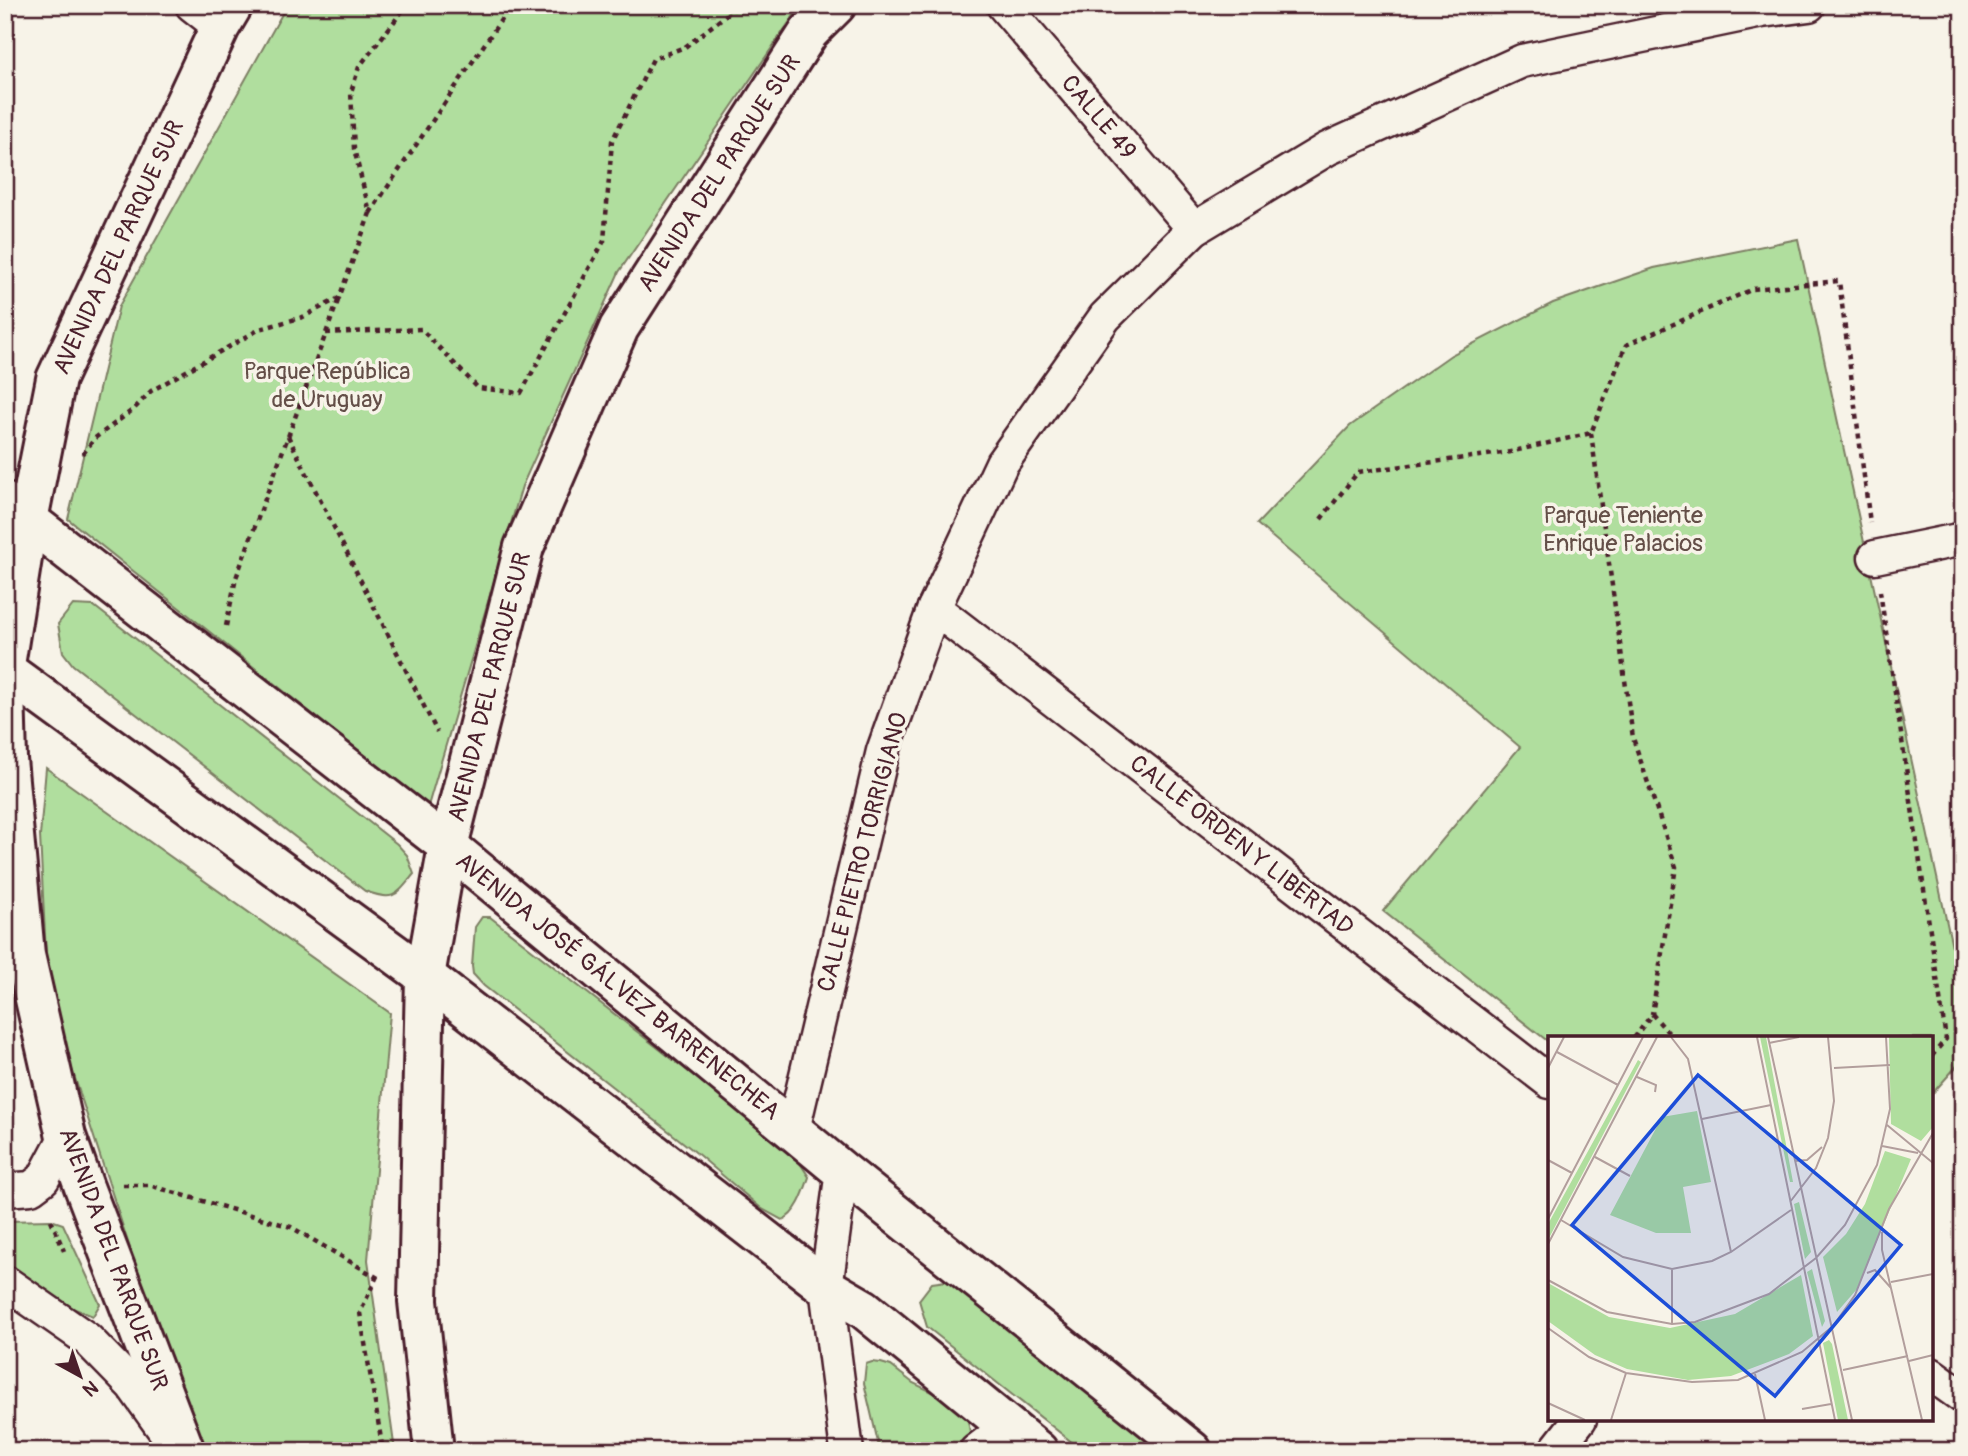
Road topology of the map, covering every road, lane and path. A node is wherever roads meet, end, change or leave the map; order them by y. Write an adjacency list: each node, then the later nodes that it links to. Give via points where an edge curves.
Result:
1 (407, 5): 8 (path, via 359,67 351,92 354,149)
2 (511, 5): 8 (path)
3 (739, 5): 11 (path, via 685,47 653,59 612,141 604,241 521,393 478,388 421,329)
4 (836, 5): 23 (main road, AVENIDA DEL PARQUE SUR, via 809,32 619,328 524,547)
5 (1003, 5): 9 (street, CALLE 49)
6 (1808, 5): 9 (street, CALLE PIETRO TORRIGIANO, via 1522,61 1326,149)
7 (215, 12): 15 (main road, AVENIDA DEL PARQUE SUR, via 56,379)
8 (370, 213): 10 (path)
9 (1194, 229): 19 (street, CALLE PIETRO TORRIGIANO, via 1105,317 1002,463)
10 (339, 298): 11 (path); 14 (path, via 303,317 260,328 151,391 95,438)
11 (326, 334): 13 (path)
12 (1591, 433): 16 (path, via 1510,452 1358,472); 18 (path, via 1626,345 1753,289 1839,281); 26 (path, via 1633,738 1676,867)
13 (288, 436): 21 (path, via 236,578); 23 (path)
14 (79, 458)
15 (17, 511): 20 (main road, AVENIDA DEL PARQUE SUR); 21 (main road, AVENIDA JOSÉ GÁLVEZ BARRENECHEA)
16 (1321, 519)
17 (1963, 539): 18 (street)
18 (1875, 557): 29 (path, via 1946,1039)
19 (934, 608): 30 (street, CALLE ORDEN Y LIBERTAD); 31 (street, CALLE PIETRO TORRIGIANO, via 883,751)
20 (5, 667): 25 (main road)
21 (218, 668): 24 (main road, AVENIDA JOSÉ GÁLVEZ BARRENECHEA)
22 (5, 690): 32 (main road, AVENIDA DEL PARQUE SUR, via 26,955)
23 (464, 785): 24 (main road, AVENIDA DEL PARQUE SUR)
24 (448, 846): 25 (main road, AVENIDA DEL PARQUE SUR); 31 (main road, AVENIDA JOSÉ GÁLVEZ BARRENECHEA)
25 (425, 976): 37 (main road); 38 (main road, AVENIDA DEL PARQUE SUR)
26 (1652, 1014): 27 (path); 28 (path)
27 (1636, 1036)
28 (1672, 1036)
29 (1933, 1055)
30 (1548, 1080)
31 (793, 1130): 33 (main road, AVENIDA JOSÉ GÁLVEZ BARRENECHEA)
32 (66, 1136): 34 (main road, AVENIDA DEL PARQUE SUR); 35 (street, via 43,1179 30,1188)
33 (842, 1171): 37 (street); 49 (main road, AVENIDA JOSÉ GÁLVEZ BARRENECHEA)
34 (83, 1187): 38 (path, via 149,1185 291,1227); 44 (main road, AVENIDA DEL PARQUE SUR)
35 (5, 1190)
36 (5, 1282): 43 (street, via 87,1339 132,1385)
37 (826, 1287): 42 (main road, via 864,1309); 46 (street)
38 (418, 1301): 45 (main road, AVENIDA DEL PARQUE SUR)
39 (1933, 1375): 40 (street)
40 (1963, 1397)
41 (1578, 1421): 50 (street)
42 (1007, 1427): 47 (street); 48 (main road)
43 (179, 1451)
44 (185, 1451)
45 (434, 1451)
46 (847, 1451)
47 (976, 1451)
48 (1038, 1451)
49 (1192, 1451)
50 (1555, 1451)

